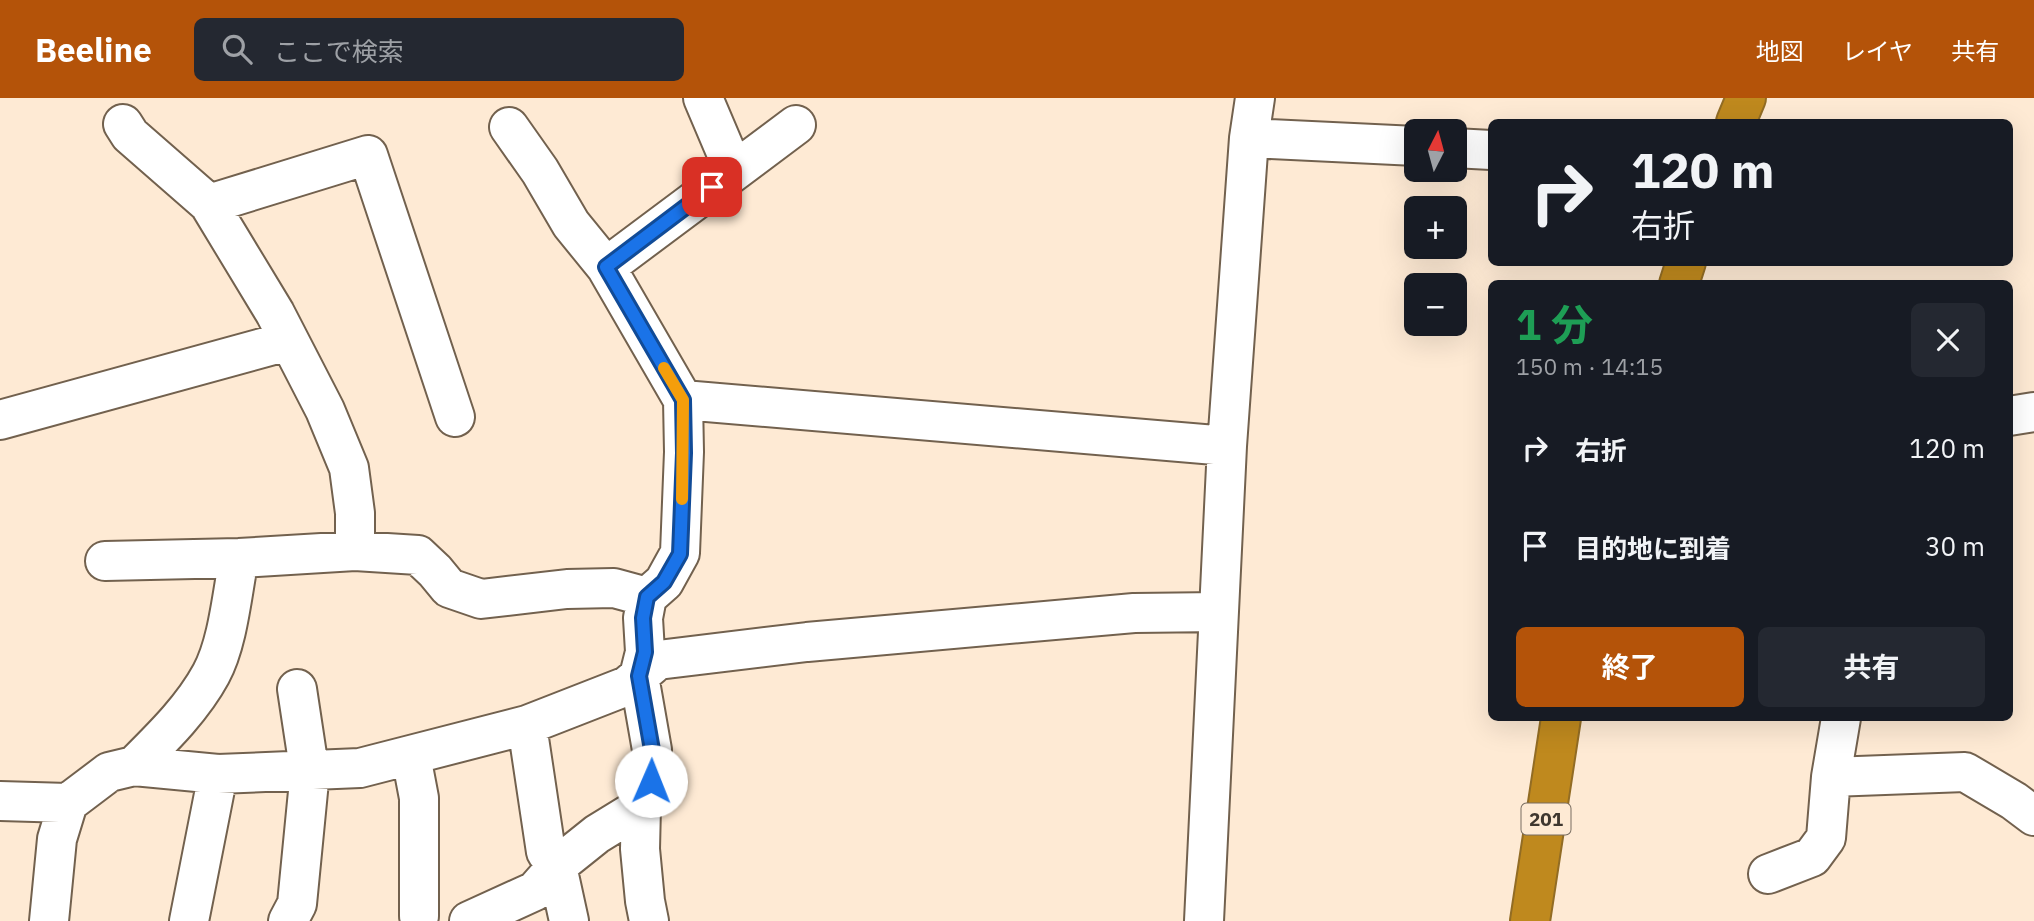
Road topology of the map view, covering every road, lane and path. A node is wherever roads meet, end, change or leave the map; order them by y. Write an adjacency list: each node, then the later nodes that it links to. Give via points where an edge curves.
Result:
1 (703, 98): 12 (street)
2 (1255, 98): 8 (street)
3 (1746, 98): 4 (highway)
4 (1736, 119)
5 (123, 124): 13 (street)
6 (796, 125): 12 (street)
7 (509, 127): 14 (street)
8 (1249, 138): 9 (street); 21 (street)
9 (1404, 145)
10 (1467, 149): 11 (street)
11 (1488, 150)
12 (734, 171): 14 (street)
13 (208, 204): 15 (street); 19 (street, via 368,155)
14 (606, 267): 16 (street)
15 (288, 341): 20 (street); 22 (street, via 349,468)
16 (683, 400): 21 (street); 25 (street, via 680,554 664,582)
17 (2034, 412): 18 (street)
18 (2013, 415)
19 (455, 418)
20 (0, 420)
21 (1227, 446): 26 (street)
22 (355, 551): 23 (street); 25 (street, via 418,555 449,588 481,599 567,589 614,589)
23 (239, 558): 24 (street); 33 (street, via 212,673 164,737)
24 (105, 561)
25 (647, 597): 27 (street, via 645,652)
26 (1219, 612): 27 (street, via 1134,613 807,642 658,660); 50 (street)
27 (639, 676): 31 (street, via 627,686); 39 (street, via 652,750 651,781)
28 (297, 689): 34 (street)
29 (1561, 721): 51 (highway, 201)
30 (1840, 721): 36 (street)
31 (527, 725): 32 (street); 41 (street, via 546,852)
32 (411, 756): 34 (street, via 360,768); 43 (street, via 419,798)
33 (134, 766): 35 (street); 38 (street, via 109,772)
34 (308, 771): 35 (street); 47 (street, via 297,904)
35 (218, 774): 46 (street)
36 (1831, 777): 40 (street, via 1965,772); 42 (street, via 1826,838 1812,857)
37 (0, 801): 38 (street)
38 (68, 803): 45 (street, via 57,839)
39 (641, 807): 41 (street); 49 (street, via 640,849)
40 (2034, 816)
41 (557, 866): 44 (street, via 535,891); 48 (street)
42 (1768, 874)
43 (419, 916)
44 (481, 919)
45 (49, 921)
46 (189, 921)
47 (288, 921)
48 (569, 921)
49 (649, 921)
50 (1204, 921)
51 (1530, 921)

